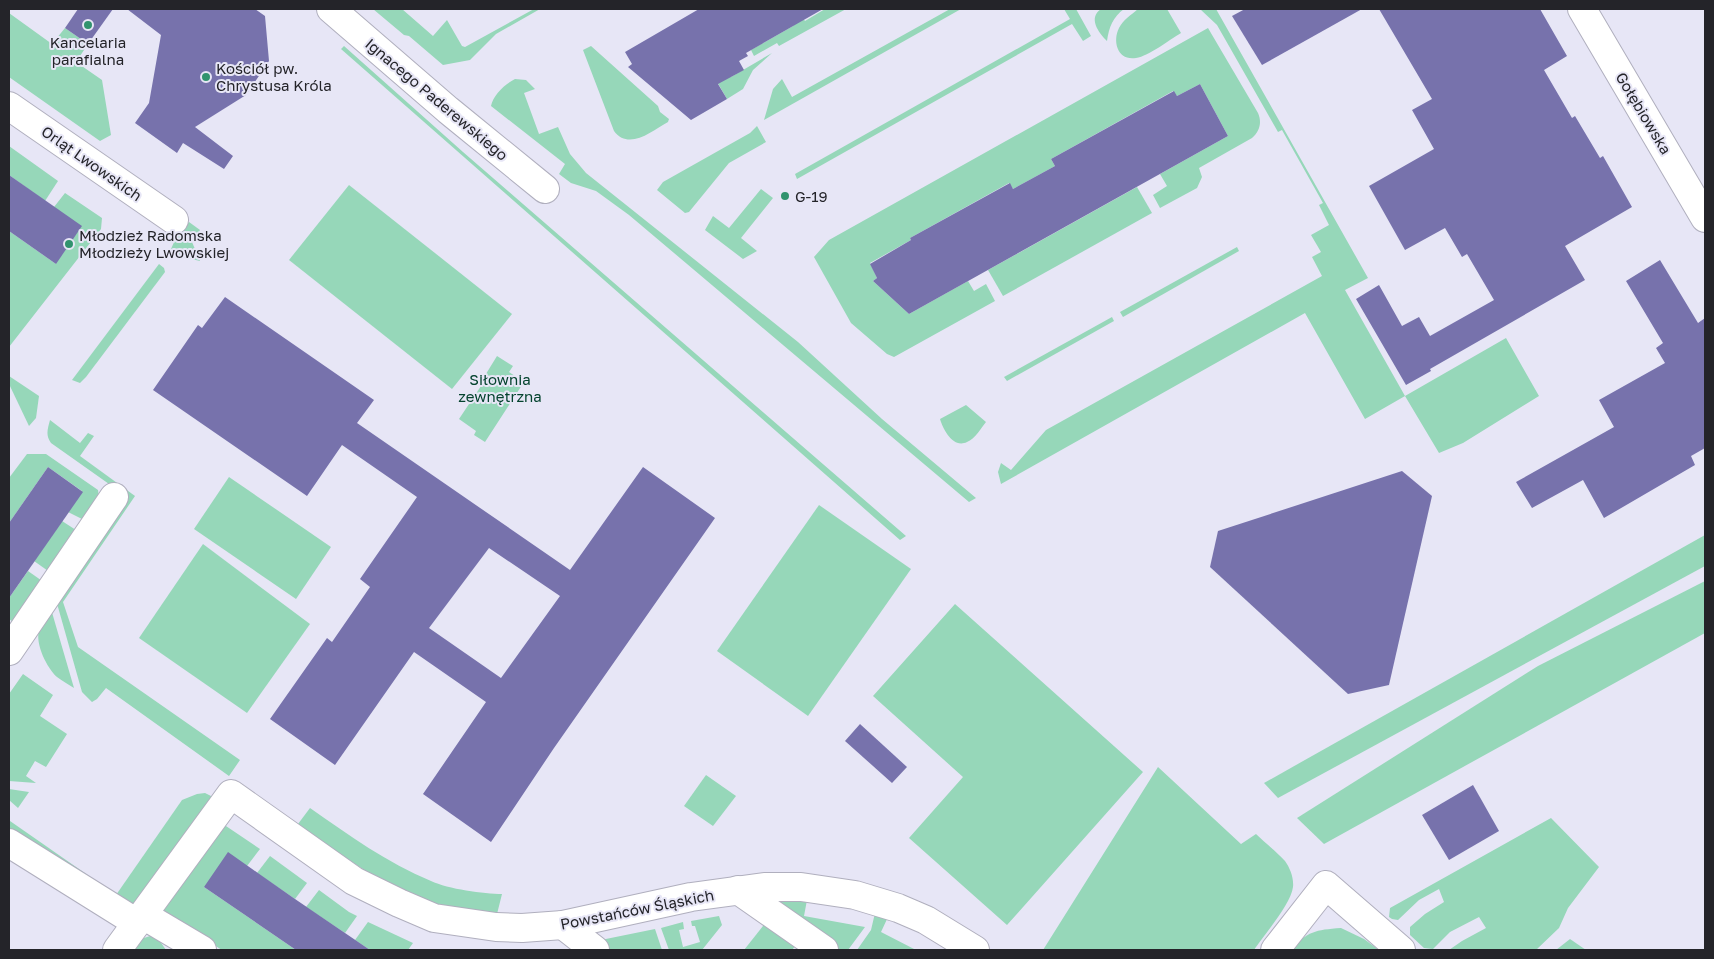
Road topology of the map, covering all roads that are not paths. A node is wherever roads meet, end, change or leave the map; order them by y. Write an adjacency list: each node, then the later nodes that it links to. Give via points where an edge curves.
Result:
1 (331, 9): 4 (street, Ignacego Paderewskiego)
2 (1582, 9): 5 (street, Gołębiowska)
3 (9, 106): 6 (street, Orląt Lwowskich)
4 (545, 188)
5 (1705, 218)
6 (174, 220)
7 (114, 498): 8 (street)
8 (9, 651)
9 (9, 843): 11 (street)
10 (738, 890): 12 (street, Powstańców Śląskich, via 672,900); 17 (street); 18 (street, Powstańców Śląskich, via 801,887 855,895 926,920)
11 (140, 919): 13 (street, Powstańców Śląskich, via 231,794 354,880 399,903 434,918); 14 (street); 15 (street)
12 (563, 925): 13 (street, Powstańców Śląskich); 16 (street)
13 (521, 939)
14 (117, 950)
15 (202, 950)
16 (595, 950)
17 (824, 950)
18 (975, 950)
19 (1275, 950): 20 (street, via 1326,885)
20 (1401, 950)

